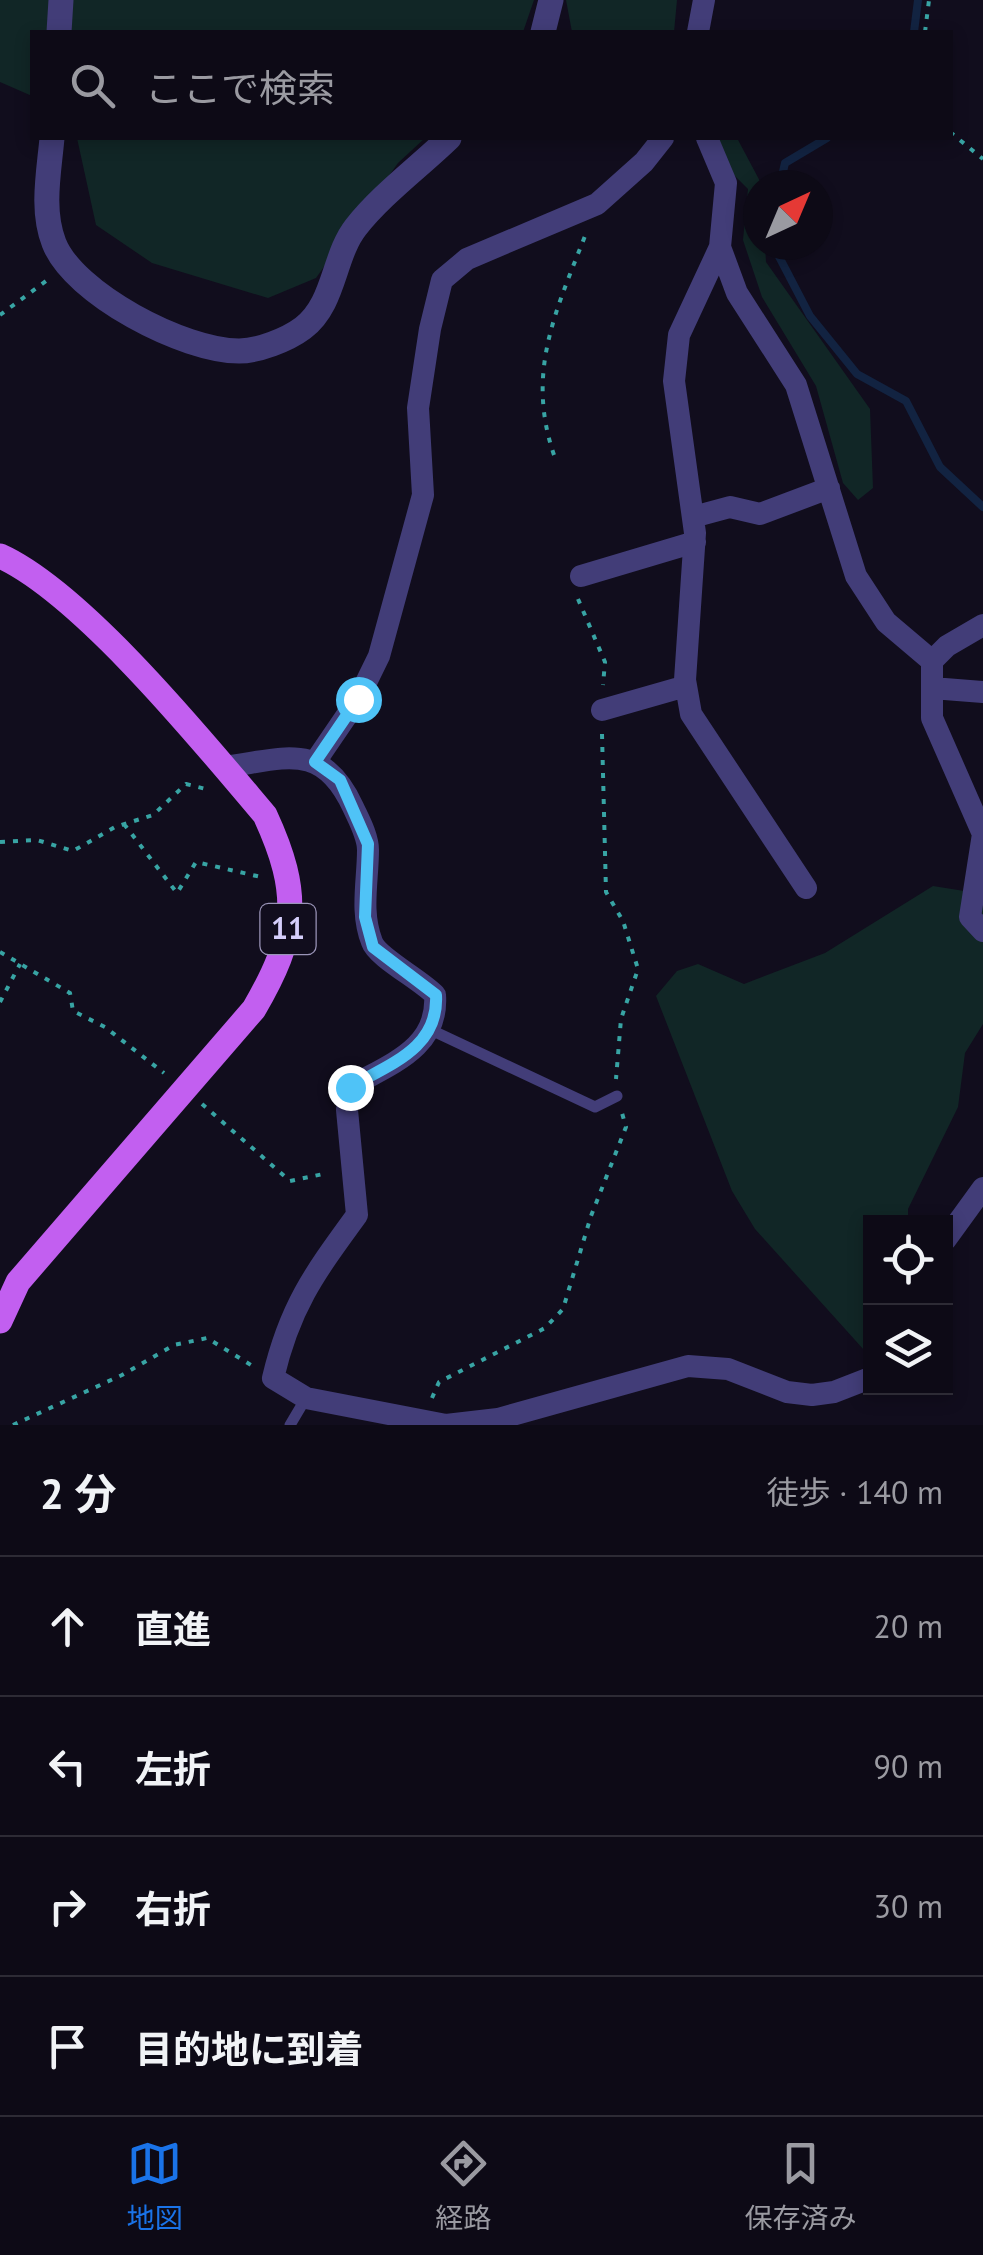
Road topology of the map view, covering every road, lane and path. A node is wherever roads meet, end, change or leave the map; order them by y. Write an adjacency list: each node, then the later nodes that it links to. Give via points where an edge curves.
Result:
1 (61, 0): 5 (street)
2 (551, 0): 6 (street)
3 (704, 0): 7 (street)
4 (929, 0): 8 (path)
5 (59, 30)
6 (544, 30)
7 (698, 30)
8 (925, 30)
9 (953, 134): 14 (path)
10 (52, 140): 17 (street, via 46,215)
11 (447, 140): 17 (street, via 356,227 305,327 276,342 241,351 206,346 120,308)
12 (661, 140): 15 (street)
13 (708, 140): 16 (street, via 726,182)
14 (983, 159)
15 (597, 204): 19 (path, via 551,324 541,416); 31 (street, via 467,259 442,280 418,408 423,495 379,656)
16 (720, 247): 20 (street, via 737,293 796,385); 21 (street, via 678,334 674,382)
17 (66, 266): 18 (path)
18 (0, 315)
19 (554, 455)
20 (829, 488): 21 (street, via 760,514 730,507); 26 (street, via 856,576 886,622)
21 (694, 516): 22 (street)
22 (695, 542): 24 (street); 27 (street)
23 (0, 556): 32 (main road, 11, via 40,579 96,631)
24 (581, 576): 30 (path, via 576,592 605,662)
25 (983, 625): 26 (street)
26 (932, 661): 28 (street)
27 (686, 686): 30 (street); 37 (street, via 691,714)
28 (932, 688): 29 (street); 34 (street, via 932,718)
29 (983, 692)
30 (602, 710): 44 (path, via 606,892 638,969 615,1052)
31 (315, 762): 32 (street, via 278,756); 42 (street, via 340,780 368,844 365,917 373,947 436,995)
32 (232, 776): 33 (path, via 208,790 186,784 153,815); 36 (main road, 11, via 265,816 282,850)
33 (124, 824): 35 (path, via 73,851 37,840); 36 (path, via 177,893 196,862)
34 (983, 834): 38 (street, via 970,917)
35 (0, 842)
36 (288, 884): 43 (main road, 11, via 293,906 281,962 254,1009)
37 (806, 888)
38 (983, 931)
39 (0, 952): 40 (path)
40 (20, 964): 41 (path); 43 (path, via 70,993 72,1012 105,1026)
41 (0, 1002)
42 (431, 1030): 44 (lane, via 595,1107); 45 (street, via 424,1044 350,1087)
43 (186, 1090): 45 (path, via 290,1181); 48 (main road, 11, via 18,1282)
44 (617, 1096): 52 (path, via 626,1127 563,1309 544,1328 439,1382)
45 (354, 1168): 49 (street, via 356,1216 285,1326)
46 (983, 1188): 47 (street)
47 (953, 1229)
48 (0, 1321)
49 (273, 1378): 51 (street); 53 (path, via 206,1338 174,1345)
50 (863, 1381): 52 (street, via 812,1395 728,1369 688,1366 498,1418)
51 (306, 1398): 52 (street); 54 (lane)
52 (430, 1422)
53 (13, 1425)
54 (290, 1425)

